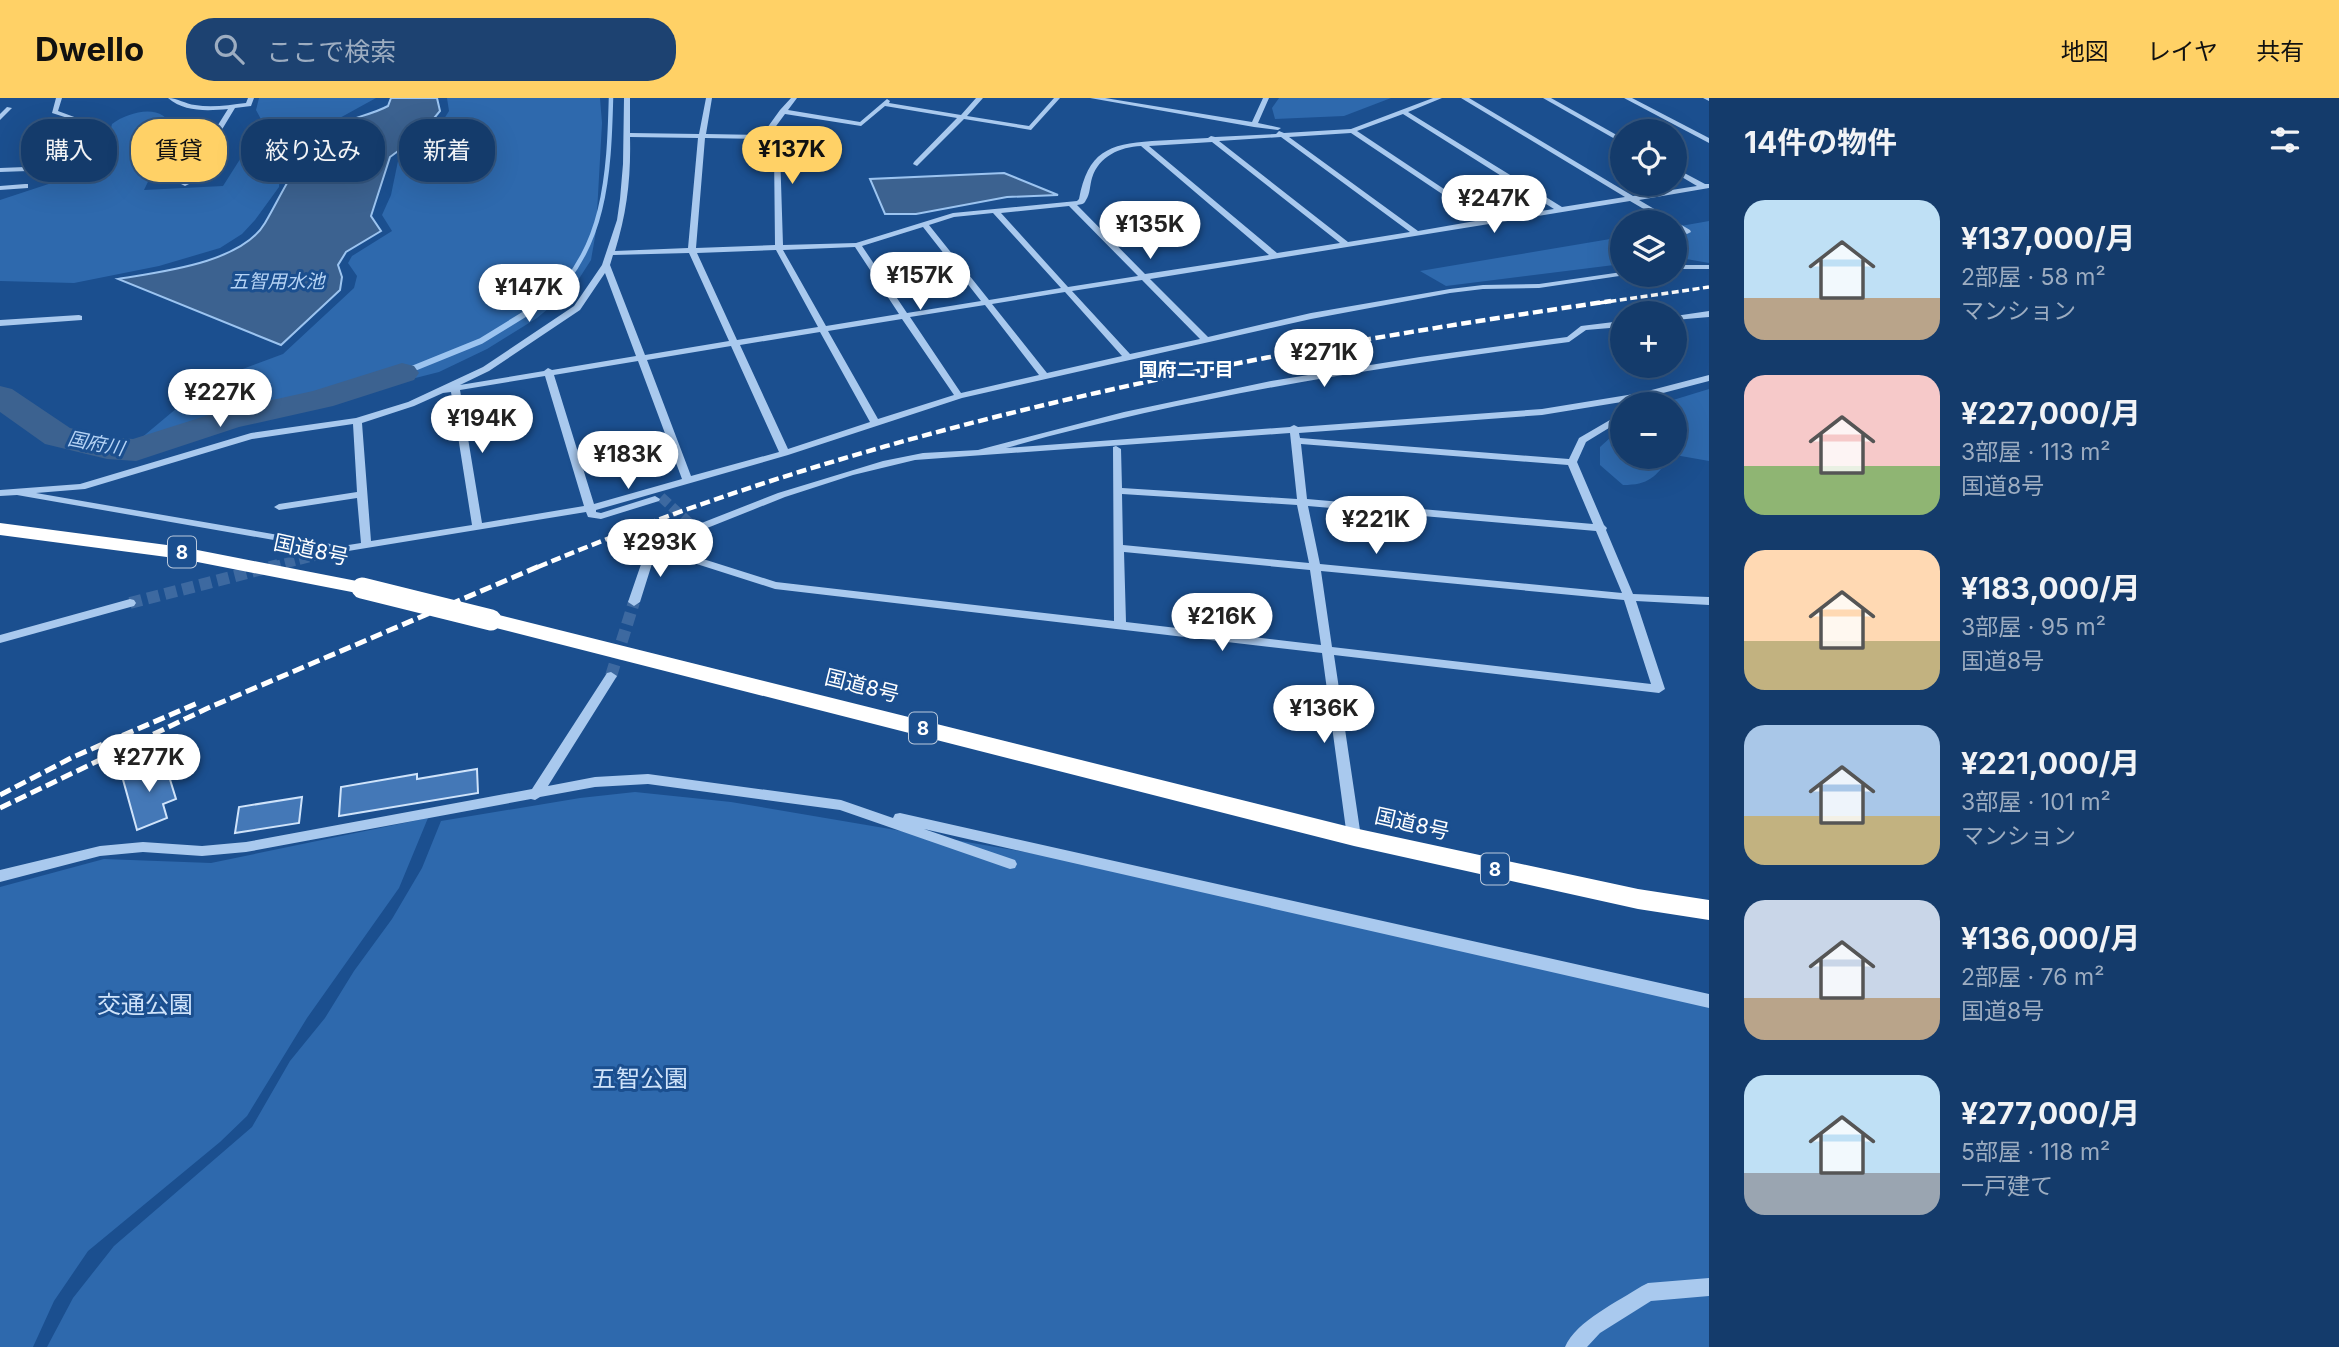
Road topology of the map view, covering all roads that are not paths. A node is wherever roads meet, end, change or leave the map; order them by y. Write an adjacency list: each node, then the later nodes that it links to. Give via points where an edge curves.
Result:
1 (59, 98): 25 (street, via 54,112)
2 (171, 98): 18 (street, via 192,106)
3 (251, 98): 18 (street, via 248,104)
4 (626, 98): 31 (street)
5 (709, 98): 32 (street)
6 (794, 98): 21 (street)
7 (890, 98): 17 (street)
8 (980, 98): 23 (street)
9 (1057, 98): 23 (street, via 1031,128)
10 (1093, 98): 19 (street)
11 (1163, 98): 19 (street)
12 (1266, 98): 26 (street)
13 (1439, 98): 22 (street)
14 (1464, 98): 45 (street)
15 (1546, 98): 30 (street)
16 (1627, 98): 35 (street)
17 (884, 104): 21 (street, via 861,124); 23 (street)
18 (233, 106): 41 (street)
19 (1158, 107): 26 (street)
20 (9, 108): 24 (street)
21 (782, 111): 33 (street)
22 (1404, 112): 27 (street); 47 (street)
23 (961, 117): 37 (street)
24 (0, 118)
25 (74, 119)
26 (1254, 125): 28 (street)
27 (1352, 131): 28 (street); 50 (street)
28 (1309, 132): 29 (street)
29 (1279, 133): 34 (street); 52 (street)
30 (1610, 134)
31 (628, 135): 32 (street); 57 (street, via 624,199)
32 (702, 136): 33 (street); 56 (street)
33 (764, 136): 55 (street, via 777,151)
34 (1211, 138): 36 (street); 53 (street)
35 (1709, 141)
36 (1142, 144): 46 (street, via 1115,149 1097,161 1085,179 1083,200); 58 (street)
37 (917, 164)
38 (21, 169): 39 (street)
39 (0, 170)
40 (1687, 176): 43 (street)
41 (185, 184)
42 (25, 186): 44 (street)
43 (1706, 186): 45 (street)
44 (0, 188)
45 (1631, 198): 47 (street); 49 (street)
46 (1072, 204): 48 (street); 62 (street)
47 (1561, 209): 50 (street)
48 (994, 210): 51 (street); 64 (street)
49 (1651, 210)
50 (1487, 221): 52 (street)
51 (924, 223): 54 (street); 65 (street)
52 (1416, 233): 53 (street)
53 (1346, 244): 58 (street)
54 (857, 245): 55 (street); 66 (street)
55 (779, 249): 56 (street); 72 (street)
56 (692, 251): 57 (street); 74 (street)
57 (611, 253): 59 (street)
58 (1274, 255): 62 (street)
59 (606, 265): 75 (street); 80 (street, via 577,308)
60 (1687, 267): 61 (street)
61 (1709, 267)
62 (1144, 276): 64 (street); 73 (street)
63 (1610, 276): 73 (street, via 1450,291)
64 (1067, 288): 65 (street); 76 (street)
65 (986, 301): 66 (street); 78 (street)
66 (904, 314): 72 (street); 82 (street)
67 (1709, 314): 68 (street)
68 (1687, 317)
69 (79, 318): 70 (street)
70 (0, 323)
71 (1610, 325): 91 (street, via 1584,328 1569,339 1249,386)
72 (822, 327): 74 (street); 85 (street)
73 (1206, 340): 76 (street)
74 (734, 342): 75 (street); 90 (street)
75 (642, 356): 77 (street); 93 (street)
76 (1126, 356): 78 (street)
77 (548, 371): 80 (street); 101 (street)
78 (1045, 376): 82 (street)
79 (1709, 378): 81 (street)
80 (450, 389): 84 (street); 102 (street)
81 (1663, 392)
82 (960, 396): 85 (street)
83 (1610, 403): 87 (street)
84 (357, 421): 96 (street, via 251,436 100,483); 97 (street)
85 (875, 423): 90 (street)
86 (1610, 423): 92 (street, via 1582,440)
87 (1294, 428): 88 (street); 91 (street)
88 (1295, 441): 92 (street); 99 (street)
89 (1116, 449): 94 (street)
90 (785, 453): 93 (street)
91 (978, 453): 106 (street, via 916,456 839,477)
92 (1572, 462): 103 (street)
93 (688, 481): 101 (street)
94 (1118, 491): 99 (street); 107 (street)
95 (0, 493): 96 (street)
96 (22, 494): 105 (street, via 342,549)
97 (362, 494): 100 (street); 105 (street)
98 (661, 497): 101 (street, via 601,516)
99 (1302, 502): 103 (street); 108 (street)
100 (279, 507)
101 (587, 509): 102 (street)
102 (478, 528): 105 (street)
103 (1602, 528): 109 (street)
104 (0, 529): 119 (highway, 国道8号 / 8, bridge, via 122,542 279,569)
105 (366, 545)
106 (652, 546): 111 (street); 113 (street, via 775,585)
107 (1120, 548): 108 (street); 113 (street)
108 (1315, 566): 109 (street); 115 (street)
109 (1629, 597): 110 (street); 115 (street, via 1659,689)
110 (1709, 601)
111 (634, 602)
112 (130, 603): 114 (street)
113 (1120, 626): 115 (street)
114 (0, 639)
115 (1327, 648): 119 (street)
116 (611, 676): 117 (street)
117 (535, 795): 118 (street, via 595,782 649,779); 121 (street, via 223,850 143,847 100,851)
118 (841, 805): 120 (street); 123 (street)
119 (1354, 837): 122 (highway, 国道8号 / 8)
120 (1010, 864)
121 (0, 876)
122 (1709, 910)
123 (1709, 1001)
124 (1709, 1287): 125 (street, via 1648,1292 1594,1327)
125 (1574, 1347)

